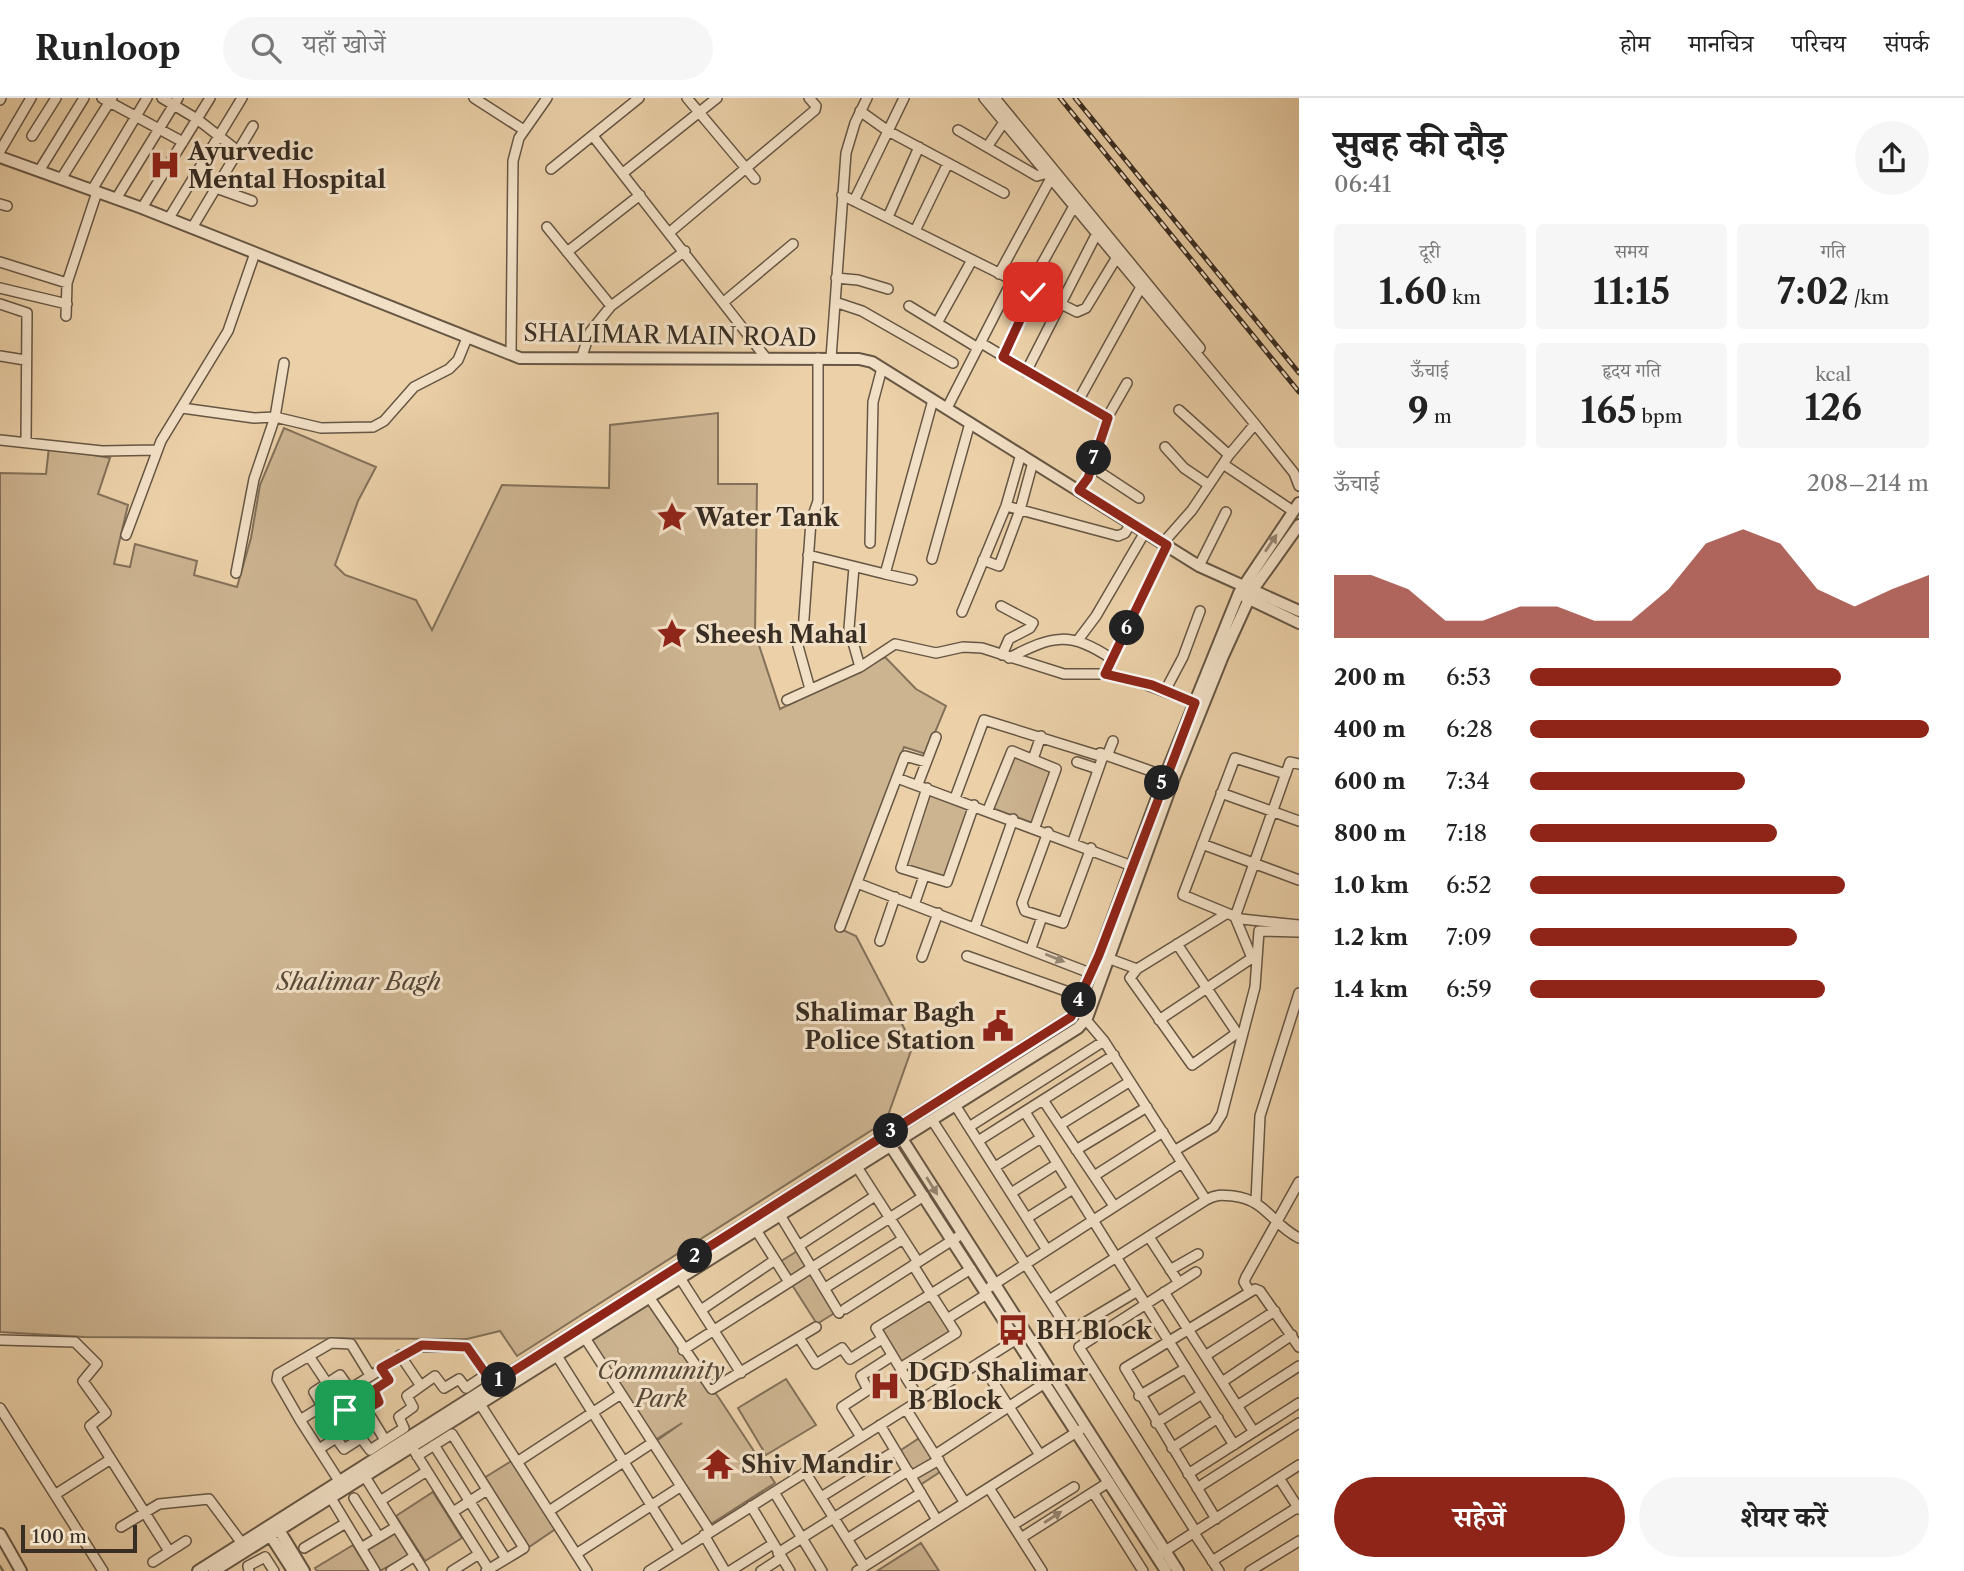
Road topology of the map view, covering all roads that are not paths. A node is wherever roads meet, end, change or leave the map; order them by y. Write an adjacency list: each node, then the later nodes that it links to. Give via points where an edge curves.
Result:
1 (31, 98): 36 (street)
2 (56, 98): 30 (street)
3 (84, 98): 42 (street)
4 (147, 98): 22 (street)
5 (162, 98): 19 (street)
6 (210, 98): 23 (street)
7 (242, 98): 32 (street)
8 (474, 98): 27 (street)
9 (547, 98): 27 (street)
10 (639, 98): 31 (street)
11 (687, 98): 21 (street)
12 (717, 98): 21 (street)
13 (809, 98): 40 (street, via 815,110)
14 (867, 98): 20 (street)
15 (905, 98): 29 (street)
16 (984, 98): 24 (street)
17 (995, 98): 120 (street)
18 (108, 99): 22 (street); 45 (street)
19 (176, 102): 23 (street); 26 (street)
20 (860, 111): 29 (street); 51 (street, via 846,153)
21 (699, 112): 40 (street); 43 (street)
22 (135, 118): 26 (street); 48 (street)
23 (197, 119): 32 (street); 33 (street)
24 (1004, 121): 35 (street); 44 (street)
25 (253, 126): 37 (street)
26 (158, 130): 33 (street); 52 (street)
27 (524, 130): 90 (street, via 513,161)
28 (958, 130): 35 (street)
29 (888, 131): 34 (street); 54 (street)
30 (33, 136)
31 (593, 136): 41 (street); 43 (street)
32 (218, 137): 37 (street); 58 (street)
33 (183, 142): 56 (street)
34 (919, 147): 39 (street); 57 (street)
35 (987, 147): 44 (street, via 1037,176)
36 (0, 151)
37 (238, 151): 47 (street)
38 (0, 157): 42 (street, SHALIMAR MAIN ROAD)
39 (948, 163): 49 (street); 61 (street)
40 (746, 168): 46 (street); 62 (street)
41 (551, 169)
42 (39, 171): 45 (street, SHALIMAR MAIN ROAD)
43 (623, 173): 50 (street)
44 (1049, 176): 55 (street); 71 (street)
45 (61, 179): 48 (street, SHALIMAR MAIN ROAD)
46 (755, 179)
47 (216, 188): 53 (street); 60 (street)
48 (94, 191): 52 (street, SHALIMAR MAIN ROAD); 74 (street)
49 (1004, 193)
50 (640, 195): 62 (street); 66 (street)
51 (842, 195): 54 (street); 72 (street, via 843,230)
52 (116, 198): 56 (street, SHALIMAR MAIN ROAD)
53 (252, 201)
54 (854, 201): 57 (street)
55 (1074, 206): 63 (street); 78 (street)
56 (142, 208): 58 (street, SHALIMAR MAIN ROAD)
57 (888, 217): 61 (street)
58 (169, 218): 60 (street, SHALIMAR MAIN ROAD)
59 (547, 227): 66 (street)
60 (192, 228): 67 (street, SHALIMAR MAIN ROAD)
61 (915, 231): 69 (street)
62 (670, 232): 65 (street)
63 (1097, 233): 68 (street); 83 (street)
64 (793, 244): 79 (street)
65 (685, 251): 79 (street); 84 (street)
66 (567, 252): 84 (street)
67 (255, 253): 88 (street, SHALIMAR MAIN ROAD); 105 (street, via 228,331)
68 (1117, 257): 75 (street); 83 (street, via 1084,310 1077,312)
69 (972, 260): 71 (street); 87 (street)
70 (0, 262): 74 (street)
71 (999, 274): 73 (street)
72 (836, 278): 77 (street); 80 (street)
73 (1012, 281): 78 (street); 89 (street)
74 (67, 283): 82 (street)
75 (1141, 287): 104 (street); 111 (street)
76 (0, 288): 82 (street)
77 (888, 289)
78 (1030, 290): 83 (street); 93 (street)
79 (725, 301): 94 (street)
80 (835, 302): 96 (street); 99 (street, via 862,312)
81 (0, 304): 97 (street, via 27,313)
82 (66, 304): 86 (street)
83 (1060, 304): 101 (street)
84 (611, 306): 92 (street, via 590,332)
85 (909, 306): 87 (street)
86 (66, 316)
87 (937, 323): 89 (street)
88 (467, 338): 90 (street, SHALIMAR MAIN ROAD); 108 (street, via 449,369 414,387 379,425 321,428)
89 (979, 345): 93 (street); 106 (street)
90 (511, 354): 92 (street, SHALIMAR MAIN ROAD, via 520,358)
91 (0, 356): 97 (street)
92 (582, 356): 94 (street, SHALIMAR MAIN ROAD)
93 (1003, 357): 101 (street)
94 (766, 358): 95 (street, SHALIMAR MAIN ROAD)
95 (818, 358): 96 (street, SHALIMAR MAIN ROAD); 135 (street, via 818,501)
96 (831, 358): 100 (street, SHALIMAR MAIN ROAD, via 859,359)
97 (25, 360): 113 (street)
98 (284, 363): 108 (street)
99 (953, 363)
100 (882, 368): 103 (street, SHALIMAR MAIN ROAD); 133 (street, via 873,402)
101 (1026, 372): 104 (street)
102 (1127, 383): 109 (street)
103 (933, 400): 106 (street, SHALIMAR MAIN ROAD); 141 (street)
104 (1077, 401): 109 (street)
105 (182, 408): 108 (street); 115 (street)
106 (947, 408): 110 (street, SHALIMAR MAIN ROAD)
107 (1179, 410): 117 (street)
108 (275, 417): 140 (street, via 254,479)
109 (1108, 418): 119 (street)
110 (970, 422): 116 (street, SHALIMAR MAIN ROAD); 136 (street)
111 (1255, 424): 117 (street); 122 (street)
112 (0, 440): 113 (street)
113 (26, 442): 115 (street, via 102,451)
114 (1165, 447): 121 (street)
115 (157, 450): 132 (street)
116 (1021, 454): 118 (street, SHALIMAR MAIN ROAD); 125 (street)
117 (1226, 459): 121 (street); 126 (street)
118 (1033, 462): 123 (street, SHALIMAR MAIN ROAD); 127 (street)
119 (1092, 467): 123 (street); 124 (street)
120 (1299, 471)
121 (1209, 485): 134 (street)
122 (1299, 486)
123 (1079, 490): 129 (street, SHALIMAR MAIN ROAD)
124 (1139, 498)
125 (1006, 506): 127 (street); 137 (street)
126 (1296, 507): 143 (street, one-way to 126)
127 (1020, 510): 129 (street, via 1118,536); 137 (street, via 999,566)
128 (1226, 512): 138 (street)
129 (1131, 523): 131 (street, SHALIMAR MAIN ROAD)
130 (1299, 525): 143 (street)
131 (1145, 532): 134 (street, SHALIMAR MAIN ROAD); 149 (street)
132 (125, 535)
133 (870, 543)
134 (1165, 544): 138 (street, SHALIMAR MAIN ROAD); 151 (street)
135 (808, 555): 139 (street); 154 (street, via 798,650)
136 (932, 559)
137 (983, 560): 147 (street)
138 (1199, 566): 143 (street, SHALIMAR MAIN ROAD)
139 (854, 567): 141 (street); 152 (street, via 849,628)
140 (236, 573)
141 (885, 574): 142 (street)
142 (912, 580)
143 (1246, 591): 146 (street); 148 (street); 157 (street)
144 (1001, 606): 150 (street, via 1033,623 1011,637)
145 (1200, 611): 155 (street)
146 (1299, 611)
147 (962, 612)
148 (1299, 623)
149 (1077, 640): 150 (street, via 1050,639); 151 (street)
150 (1006, 657): 152 (street, via 972,647 936,653 895,644); 153 (street, via 1065,674)
151 (1112, 659): 153 (street)
152 (860, 667): 154 (street)
153 (1105, 674): 155 (street)
154 (810, 690): 156 (street)
155 (1165, 691): 157 (street)
156 (788, 700)
157 (1199, 704): 169 (street); 203 (street)
158 (993, 715): 162 (street)
159 (1041, 736): 163 (street); 167 (street, via 1101,757); 173 (street, via 984,720)
160 (936, 737): 164 (street)
161 (1113, 741): 162 (street)
162 (1107, 756): 169 (street)
163 (1033, 759): 175 (street, via 1010,752); 179 (street, via 1056,769)
164 (926, 762): 170 (street, via 906,756); 171 (street)
165 (1077, 762): 167 (street)
166 (1299, 764): 168 (street, via 1290,762)
167 (1098, 769): 181 (street)
168 (1286, 774): 172 (street, via 1236,758); 176 (street)
169 (1165, 776): 185 (street)
170 (897, 778): 171 (street); 188 (street)
171 (923, 786): 173 (street); 186 (street, via 900,866)
172 (1220, 793): 176 (street); 182 (street)
173 (955, 798): 174 (street)
174 (974, 805): 175 (street); 186 (street, via 947,882)
175 (988, 810): 177 (street)
176 (1273, 811): 178 (street); 184 (street)
177 (1013, 819): 179 (street); 196 (street)
178 (1299, 821)
179 (1035, 827): 180 (street)
180 (1048, 832): 181 (street); 193 (street, via 1022,906)
181 (1073, 841): 183 (street)
182 (1202, 844): 184 (street); 192 (street, via 1184,896)
183 (1091, 848): 185 (street); 193 (street, via 1063,923)
184 (1254, 864): 187 (street); 192 (street)
185 (1132, 866): 203 (street)
186 (924, 876): 190 (street)
187 (1299, 880)
188 (857, 883): 189 (street); 195 (street)
189 (895, 897): 190 (street); 198 (street)
190 (914, 905): 191 (street)
191 (938, 914): 196 (street); 202 (street)
192 (1231, 916): 194 (street); 199 (street); 206 (street, via 1252,958)
193 (1042, 917): 200 (street)
194 (1299, 925)
195 (840, 927)
196 (975, 927): 200 (street)
197 (1299, 932): 230 (street, via 1259,931 1255,987 1222,1114 1214,1127)
198 (880, 941)
199 (1177, 944): 204 (street); 206 (street)
200 (1031, 948): 205 (street, one-way to 205)
201 (967, 956): 208 (street)
202 (922, 957)
203 (1104, 957): 204 (street); 205 (street); 210 (street)
204 (1138, 969): 211 (street, via 1129,978)
205 (1090, 973): 208 (street)
206 (1207, 989): 211 (street); 211 (street, via 1237,1033 1225,1043 1190,1065)
207 (1299, 993): 242 (street, via 1261,1116)
208 (1080, 996): 209 (street)
209 (1076, 1008): 210 (street); 214 (street, via 1071,1017)
210 (1087, 1018): 212 (street); 215 (street)
211 (1160, 1020)
212 (1104, 1041): 213 (street); 223 (street)
213 (1114, 1055): 216 (street); 217 (street)
214 (1000, 1062): 215 (street); 225 (street)
215 (1007, 1072): 218 (street)
216 (1129, 1082): 219 (street); 222 (street)
217 (1043, 1100): 220 (street); 222 (street)
218 (954, 1105): 221 (street); 223 (street)
219 (1147, 1107): 224 (street); 229 (street)
220 (1025, 1112): 226 (street); 228 (street)
221 (932, 1120): 225 (street); 260 (street)
222 (1060, 1125): 229 (street)
223 (969, 1127): 228 (street)
224 (1163, 1132): 230 (street); 235 (street)
225 (899, 1134): 227 (street); 250 (street, one-way to 250)
226 (1041, 1138): 232 (street); 234 (street)
227 (888, 1141): 233 (street); 240 (street); 244 (street)
228 (978, 1141): 234 (street)
229 (1076, 1150): 235 (street)
230 (1174, 1151): 231 (street)
231 (1182, 1163): 241 (street); 243 (street)
232 (1057, 1164): 237 (street); 238 (street)
233 (857, 1167): 239 (street); 244 (street)
234 (995, 1167): 238 (street)
235 (1094, 1176): 243 (street)
236 (1299, 1182): 248 (street)
237 (1073, 1189): 246 (street); 247 (street)
238 (1011, 1193): 246 (street)
239 (875, 1196): 245 (street); 254 (street)
240 (924, 1196): 245 (street); 250 (street)
241 (1206, 1200): 242 (street, via 1219,1194); 251 (street)
242 (1256, 1201): 248 (street)
243 (1114, 1206): 247 (street)
244 (773, 1215): 249 (street); 254 (street); 273 (street)
245 (889, 1218): 253 (street); 261 (street)
246 (1027, 1218): 255 (street)
247 (1092, 1220): 255 (street); 257 (street)
248 (1277, 1222): 252 (street); 272 (street, via 1244,1282)
249 (757, 1230): 258 (street); 265 (street)
250 (957, 1237): 259 (street); 262 (street); 269 (street)
251 (1149, 1237): 257 (street); 263 (street)
252 (1299, 1238)
253 (903, 1239): 259 (street); 268 (street)
254 (800, 1245): 261 (street)
255 (1047, 1250): 260 (street)
256 (1198, 1254): 263 (street)
257 (1115, 1258): 270 (street); 275 (street)
258 (775, 1260): 266 (street); 277 (street)
259 (916, 1264): 268 (street, via 842,1311); 274 (street)
260 (1026, 1264): 269 (street); 275 (street)
261 (813, 1267): 266 (street); 268 (street)
262 (971, 1269): 269 (street); 274 (street)
263 (1170, 1270): 267 (street)
264 (1196, 1272): 267 (street)
265 (680, 1278): 273 (street); 277 (street)
266 (789, 1282): 282 (street)
267 (1179, 1283): 271 (street)
268 (825, 1288)
269 (989, 1290): 279 (street); 284 (street)
270 (1136, 1292): 275 (street, via 1072,1330); 276 (street)
271 (1164, 1292): 276 (street); 281 (street)
272 (1250, 1292): 278 (street, via 1260,1291); 281 (street)
273 (646, 1293): 285 (street); 291 (street); 307 (street)
274 (931, 1294): 279 (street); 287 (street, via 877,1327)
275 (1049, 1300)
276 (1144, 1305): 289 (street); 382 (street, via 1079,1347)
277 (701, 1310): 282 (street)
278 (1275, 1311): 283 (street); 296 (street)
279 (947, 1320): 300 (street, via 955,1334)
280 (816, 1327): 286 (street)
281 (1188, 1329): 289 (street); 296 (street)
282 (713, 1330): 291 (street); 302 (street)
283 (1292, 1335): 290 (street); 305 (street)
284 (1021, 1336): 297 (street); 304 (street); 328 (street)
285 (585, 1338): 294 (street); 310 (street)
286 (799, 1338): 287 (street, via 816,1364 842,1348 850,1359); 302 (street)
287 (882, 1339): 295 (street)
288 (0, 1340): 341 (street, via 80,1345 97,1366 83,1381 107,1413 90,1426)
289 (1168, 1342): 301 (street); 312 (street, via 1125,1368)
290 (1299, 1347)
291 (682, 1350): 302 (street, via 711,1389)
292 (400, 1355): 299 (street); 307 (street, via 428,1344 465,1346); 308 (street)
293 (309, 1356): 303 (street, via 331,1343 351,1344); 306 (street); 324 (street, via 277,1378)
294 (557, 1356): 307 (street); 322 (street)
295 (892, 1356): 300 (street); 330 (street, via 861,1376 868,1390 842,1407)
296 (1205, 1356): 305 (street)
297 (980, 1362): 313 (street); 317 (street)
298 (1299, 1366): 318 (street)
299 (381, 1368): 303 (street); 320 (street, via 388,1380 374,1389 379,1401)
300 (900, 1368): 313 (street)
301 (1186, 1368): 311 (street); 312 (street)
302 (741, 1373)
303 (370, 1375): 309 (street)
304 (1045, 1382): 317 (street); 328 (street)
305 (1222, 1382): 318 (street)
306 (327, 1383): 309 (street, via 340,1375); 316 (street, via 314,1393)
307 (493, 1383): 308 (street, via 466,1388 458,1379 444,1388 436,1376); 315 (street); 346 (street)
308 (421, 1386): 331 (street, via 407,1396 413,1406 398,1417 404,1427)
309 (349, 1388): 316 (street)
310 (621, 1394): 322 (street); 332 (street)
311 (1202, 1394): 323 (street); 325 (street)
312 (1139, 1396): 325 (street)
313 (920, 1400): 321 (street)
314 (1299, 1403): 329 (street)
315 (480, 1404): 337 (street); 343 (street)
316 (322, 1406): 320 (street, via 330,1418 344,1410 351,1418); 324 (street)
317 (1009, 1406): 339 (street); 340 (street)
318 (1237, 1406): 329 (street)
319 (0, 1408): 361 (street)
320 (366, 1409): 331 (street)
321 (906, 1409): 327 (street); 340 (street)
322 (593, 1413): 342 (street); 343 (street)
323 (1218, 1418): 334 (street); 335 (street)
324 (300, 1420): 336 (street)
325 (1156, 1423): 335 (street)
326 (1299, 1423): 356 (street)
327 (880, 1425): 330 (street); 338 (street)
328 (1081, 1430): 339 (street); 351 (street); 399 (street)
329 (1254, 1432): 334 (street)
330 (861, 1437): 347 (street)
331 (386, 1440): 336 (street, via 369,1450 361,1438 344,1449 336,1438)
332 (652, 1443): 342 (street); 353 (street)
333 (434, 1445): 337 (street); 357 (street, via 452,1434); 366 (street)
334 (1234, 1445): 349 (street)
335 (1172, 1448): 349 (street)
336 (319, 1449): 352 (street)
337 (414, 1451): 345 (street); 346 (street)
338 (895, 1451): 348 (street); 363 (street)
339 (1040, 1455): 355 (street)
340 (937, 1458): 348 (street); 367 (street)
341 (111, 1459): 361 (street); 373 (street)
342 (624, 1461): 368 (street); 371 (street)
343 (517, 1462): 371 (street)
344 (1299, 1465): 350 (street)
345 (427, 1471): 365 (street); 372 (street)
346 (362, 1472): 352 (street); 365 (street)
347 (805, 1472): 358 (street); 363 (street)
348 (909, 1473): 360 (street); 374 (street)
349 (1188, 1475): 356 (street)
350 (1279, 1478): 370 (street); 375 (street)
351 (1109, 1482): 359 (street); 399 (street)
352 (342, 1485): 364 (street); 381 (street)
353 (680, 1487): 368 (street); 383 (street)
354 (1074, 1487): 378 (street)
355 (989, 1488): 367 (street); 378 (street)
356 (1197, 1488): 375 (street)
357 (487, 1490): 366 (street); 401 (street, via 524,1548)
358 (774, 1492): 369 (street); 386 (street)
359 (1093, 1492): 387 (street, one-way to 359); 425 (street)
360 (921, 1493): 376 (street); 388 (street)
361 (55, 1494): 408 (street)
362 (354, 1497): 385 (street)
363 (821, 1497): 374 (street)
364 (331, 1498): 377 (street); 381 (street)
365 (380, 1501): 380 (street)
366 (470, 1501): 372 (street); 401 (street)
367 (965, 1503): 376 (street)
368 (651, 1505): 394 (street); 397 (street)
369 (751, 1506): 383 (street); 395 (street)
370 (1298, 1508): 402 (street)
371 (549, 1511): 397 (street)
372 (453, 1512): 398 (street)
373 (145, 1513): 379 (street); 391 (street, via 166,1503 209,1499); 396 (street)
374 (834, 1517): 386 (street); 388 (street)
375 (1216, 1518): 382 (street)
376 (937, 1520): 404 (street)
377 (346, 1523): 392 (street); 393 (street)
378 (1013, 1525): 387 (street)
379 (121, 1527)
380 (396, 1527): 385 (street); 400 (street)
381 (272, 1529): 391 (street); 413 (street); 414 (street)
382 (1195, 1532): 399 (street); 402 (street)
383 (707, 1533): 394 (street); 420 (street)
384 (0, 1534): 407 (street)
385 (379, 1537): 393 (street)
386 (802, 1538): 395 (street); 423 (street)
387 (1021, 1538): 424 (street)
388 (847, 1539): 404 (street)
389 (186, 1541): 396 (street)
390 (1299, 1541): 429 (street)
391 (245, 1547): 409 (street); 410 (street)
392 (304, 1548)
393 (361, 1548): 415 (street)
394 (680, 1551): 419 (street)
395 (778, 1551): 420 (street); 421 (street); 422 (street)
396 (169, 1552): 403 (street)
397 (576, 1553): 418 (street)
398 (479, 1554): 406 (street); 417 (street)
399 (1161, 1554): 426 (street); 427 (street)
400 (415, 1556): 405 (street); 416 (street)
401 (506, 1559): 406 (street)
402 (1212, 1561): 428 (street)
403 (153, 1562)
404 (861, 1569)
405 (396, 1570)
406 (487, 1570)
407 (21, 1571)
408 (103, 1571)
409 (198, 1571)
410 (214, 1571)
411 (249, 1571): 412 (street, via 248,1566 265,1557)
412 (274, 1571)
413 (293, 1571)
414 (304, 1571)
415 (375, 1571)
416 (424, 1571)
417 (452, 1571)
418 (587, 1571)
419 (649, 1571)
420 (728, 1571)
421 (761, 1571)
422 (790, 1571)
423 (822, 1571)
424 (1042, 1571)
425 (1143, 1571)
426 (1166, 1571)
427 (1178, 1571)
428 (1219, 1571)
429 (1250, 1571)

